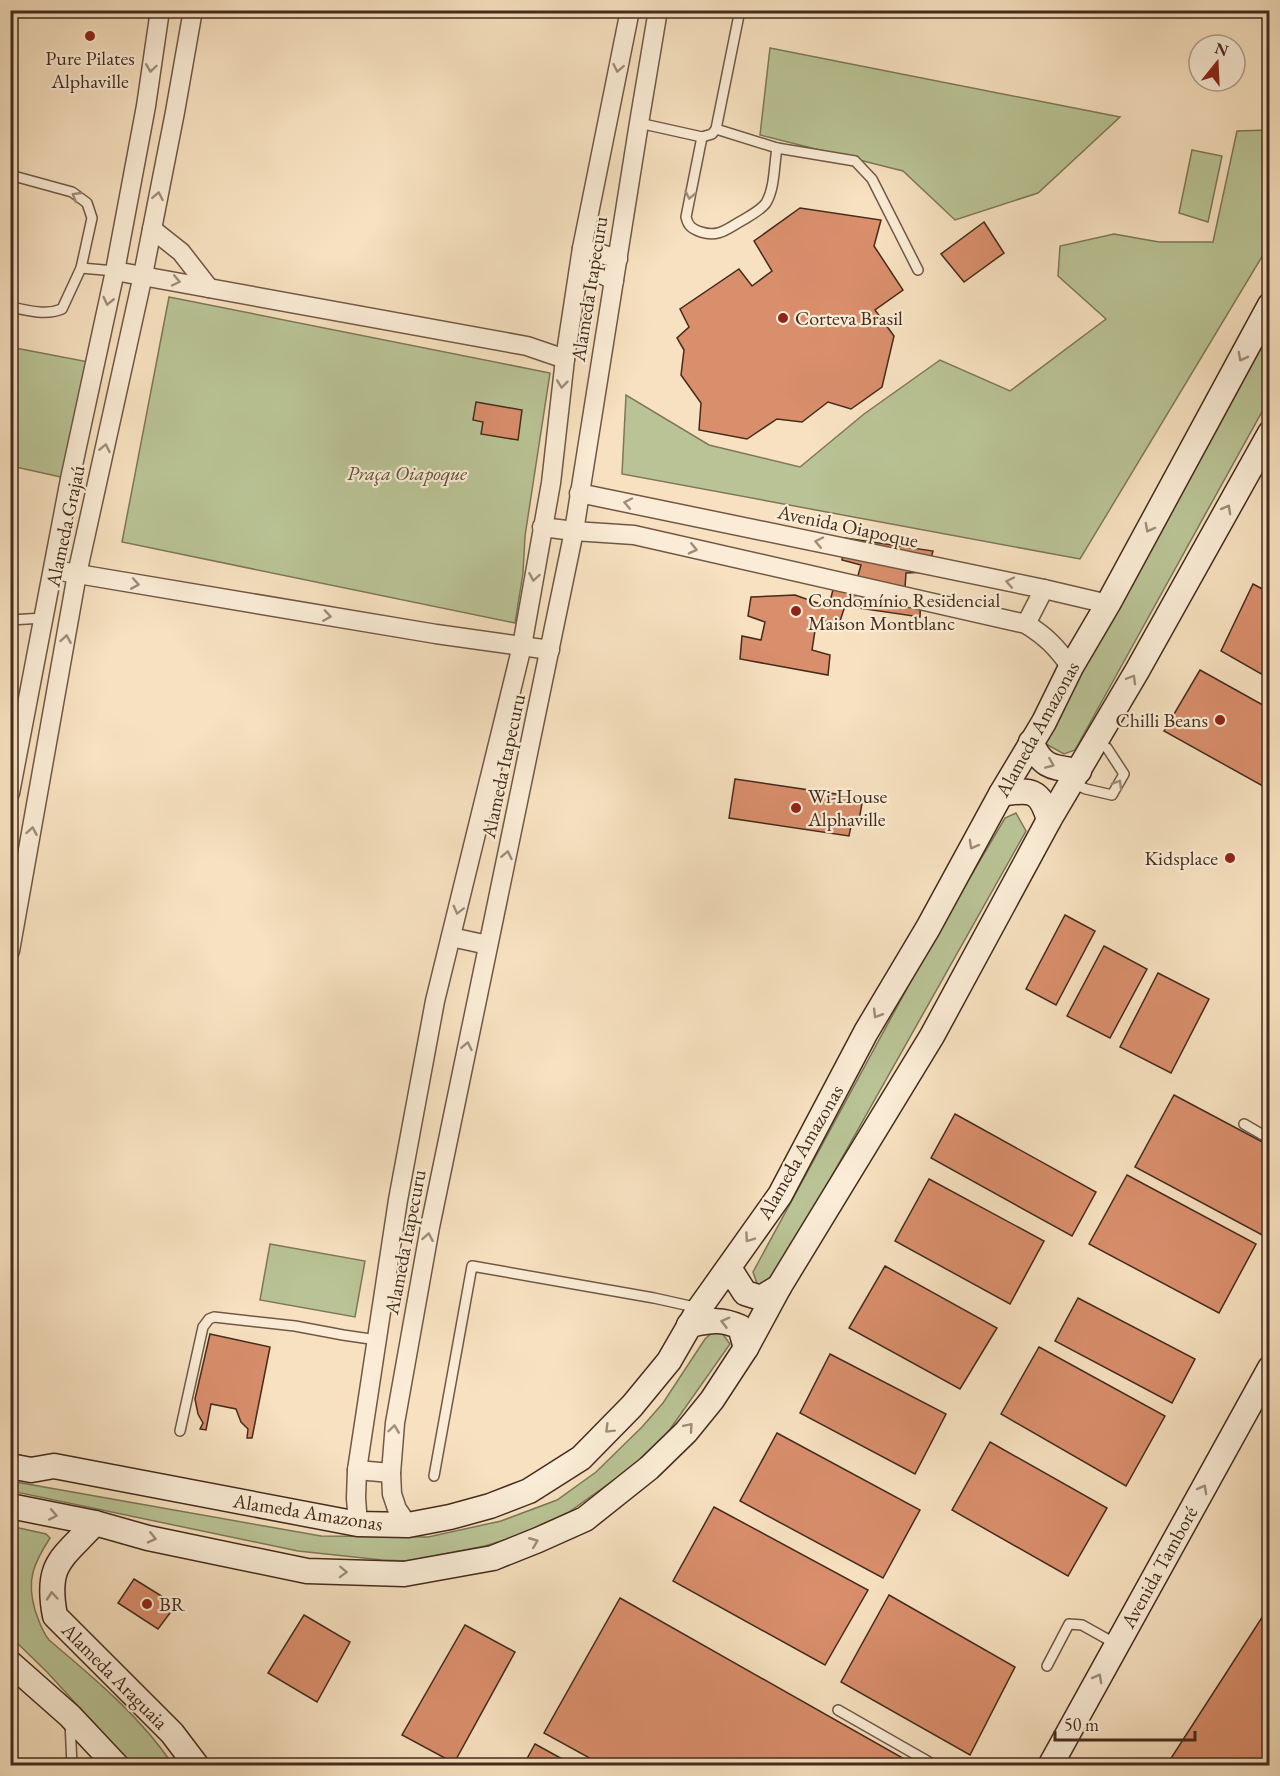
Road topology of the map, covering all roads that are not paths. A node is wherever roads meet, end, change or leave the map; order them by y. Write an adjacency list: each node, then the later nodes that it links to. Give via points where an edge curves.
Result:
1 (160, 10): 6 (street, Alameda Grajaú, one-way to 6)
2 (193, 10): 7 (street, Alameda Grajaú)
3 (630, 10): 14 (street, Alameda Itapecuru, one-way to 14)
4 (658, 10): 8 (street, Alameda Itapecuru)
5 (740, 10): 9 (lane)
6 (146, 106): 7 (street); 19 (street, Alameda Grajaú)
7 (175, 112): 13 (street, Alameda Grajaú, one-way to 7)
8 (639, 123): 10 (lane); 15 (street, Alameda Itapecuru)
9 (716, 129): 10 (lane); 11 (lane)
10 (702, 137): 11 (lane, one-way to 11, via 686,217 694,230 711,236 765,204)
11 (777, 148): 18 (lane, via 855,161 872,179)
12 (10, 175): 16 (lane, one-way to 12, via 92,218 87,203 72,192)
13 (152, 229): 20 (street, Alameda Grajaú); 22 (street, via 181,252)
14 (582, 248): 15 (street); 17 (street, Alameda Itapecuru)
15 (618, 259): 21 (street, Alameda Itapecuru)
16 (81, 268): 19 (lane); 24 (lane, via 62,309 40,313)
17 (579, 270): 21 (street, via 603,273); 25 (street, Alameda Itapecuru)
18 (918, 270)
19 (115, 271): 20 (street); 30 (street, Alameda Grajaú, one-way to 30)
20 (143, 275): 22 (street, one-way to 22); 31 (street, Alameda Grajaú, one-way to 20)
21 (614, 281): 27 (street, Alameda Itapecuru)
22 (209, 288): 25 (street, via 527,346)
23 (1269, 305): 33 (main road, Alameda Amazonas, one-way to 33)
24 (10, 307)
25 (565, 359): 28 (street, Alameda Itapecuru, one-way to 28)
26 (1269, 434): 41 (main road, one-way to 26)
27 (579, 493): 29 (street, Alameda Itapecuru); 32 (street, Avenida Oiapoque, one-way to 27)
28 (542, 527): 29 (street); 37 (street, Alameda Itapecuru, one-way to 37)
29 (574, 531): 36 (street, one-way to 36, via 634,535); 38 (street, Alameda Itapecuru)
30 (53, 570): 31 (street); 34 (street, Alameda Grajaú)
31 (77, 574): 37 (street, one-way to 37); 47 (street, Alameda Grajaú, one-way to 31)
32 (1044, 589): 33 (street, Avenida Oiapoque); 36 (street)
33 (1108, 604): 39 (main road, Alameda Amazonas)
34 (44, 618): 35 (lane); 43 (street, Alameda Grajaú)
35 (10, 620)
36 (1026, 624): 39 (street, via 1055,646)
37 (522, 646): 38 (street); 46 (street, Alameda Itapecuru, one-way to 46)
38 (549, 650): 48 (street, Alameda Itapecuru, one-way to 38)
39 (1071, 667): 40 (main road, Alameda Amazonas)
40 (1031, 742): 42 (main road, one-way to 42, via 1041,760); 44 (main road, Alameda Amazonas)
41 (1096, 742): 42 (main road); 42 (lane, one-way to 41, via 1086,789 1112,795 1124,774 1107,748)
42 (1075, 777): 45 (main road)
43 (10, 793)
44 (1001, 794): 45 (main road, via 1026,791 1036,795); 51 (main road, Alameda Amazonas, one-way to 51, via 866,1032 780,1195)
45 (1049, 820): 52 (main road, via 932,1036)
46 (451, 937): 48 (street); 54 (street, Alameda Itapecuru, via 400,1188)
47 (11, 941)
48 (488, 945): 62 (street, Alameda Itapecuru, one-way to 48, via 395,1423 430,1227)
49 (1244, 1124): 50 (lane)
50 (1269, 1139)
51 (729, 1268): 52 (main road, via 745,1293 761,1298); 53 (main road, Alameda Amazonas)
52 (779, 1287): 55 (main road)
53 (694, 1317): 55 (main road, one-way to 53, via 740,1327); 63 (lane, via 654,1298 472,1266); 67 (main road, Alameda Amazonas, one-way to 67, via 669,1360 632,1406 581,1458 529,1491 490,1506)
54 (377, 1340): 57 (lane, via 295,1326 208,1319); 61 (street, Alameda Itapecuru)
55 (746, 1348): 65 (main road, one-way to 55, via 307,1571 404,1574 493,1558 585,1519 641,1475 686,1432)
56 (1269, 1368): 68 (main road, Avenida Tamboré, one-way to 56)
57 (180, 1431)
58 (10, 1451): 60 (main road)
59 (10, 1466): 60 (main road, Alameda Amazonas, via 31,1470)
60 (54, 1466): 66 (main road, Alameda Amazonas)
61 (357, 1470): 62 (street); 66 (street, Alameda Itapecuru)
62 (391, 1473): 67 (street, Alameda Itapecuru, via 392,1494)
63 (434, 1476)
64 (10, 1506): 65 (main road, one-way to 65)
65 (95, 1523): 75 (main road, Alameda Araguaia, one-way to 65, via 172,1733 55,1616 51,1595 57,1564)
66 (358, 1524): 67 (main road, Alameda Amazonas)
67 (408, 1525)
68 (1117, 1644): 70 (lane, via 1082,1625 1070,1624); 77 (main road, Avenida Tamboré, one-way to 68)
69 (10, 1663): 72 (main road)
70 (1047, 1666)
71 (838, 1710): 76 (lane)
72 (70, 1716): 73 (lane); 74 (main road)
73 (72, 1766)
74 (117, 1766)
75 (197, 1766)
76 (936, 1766)
77 (1050, 1766)

